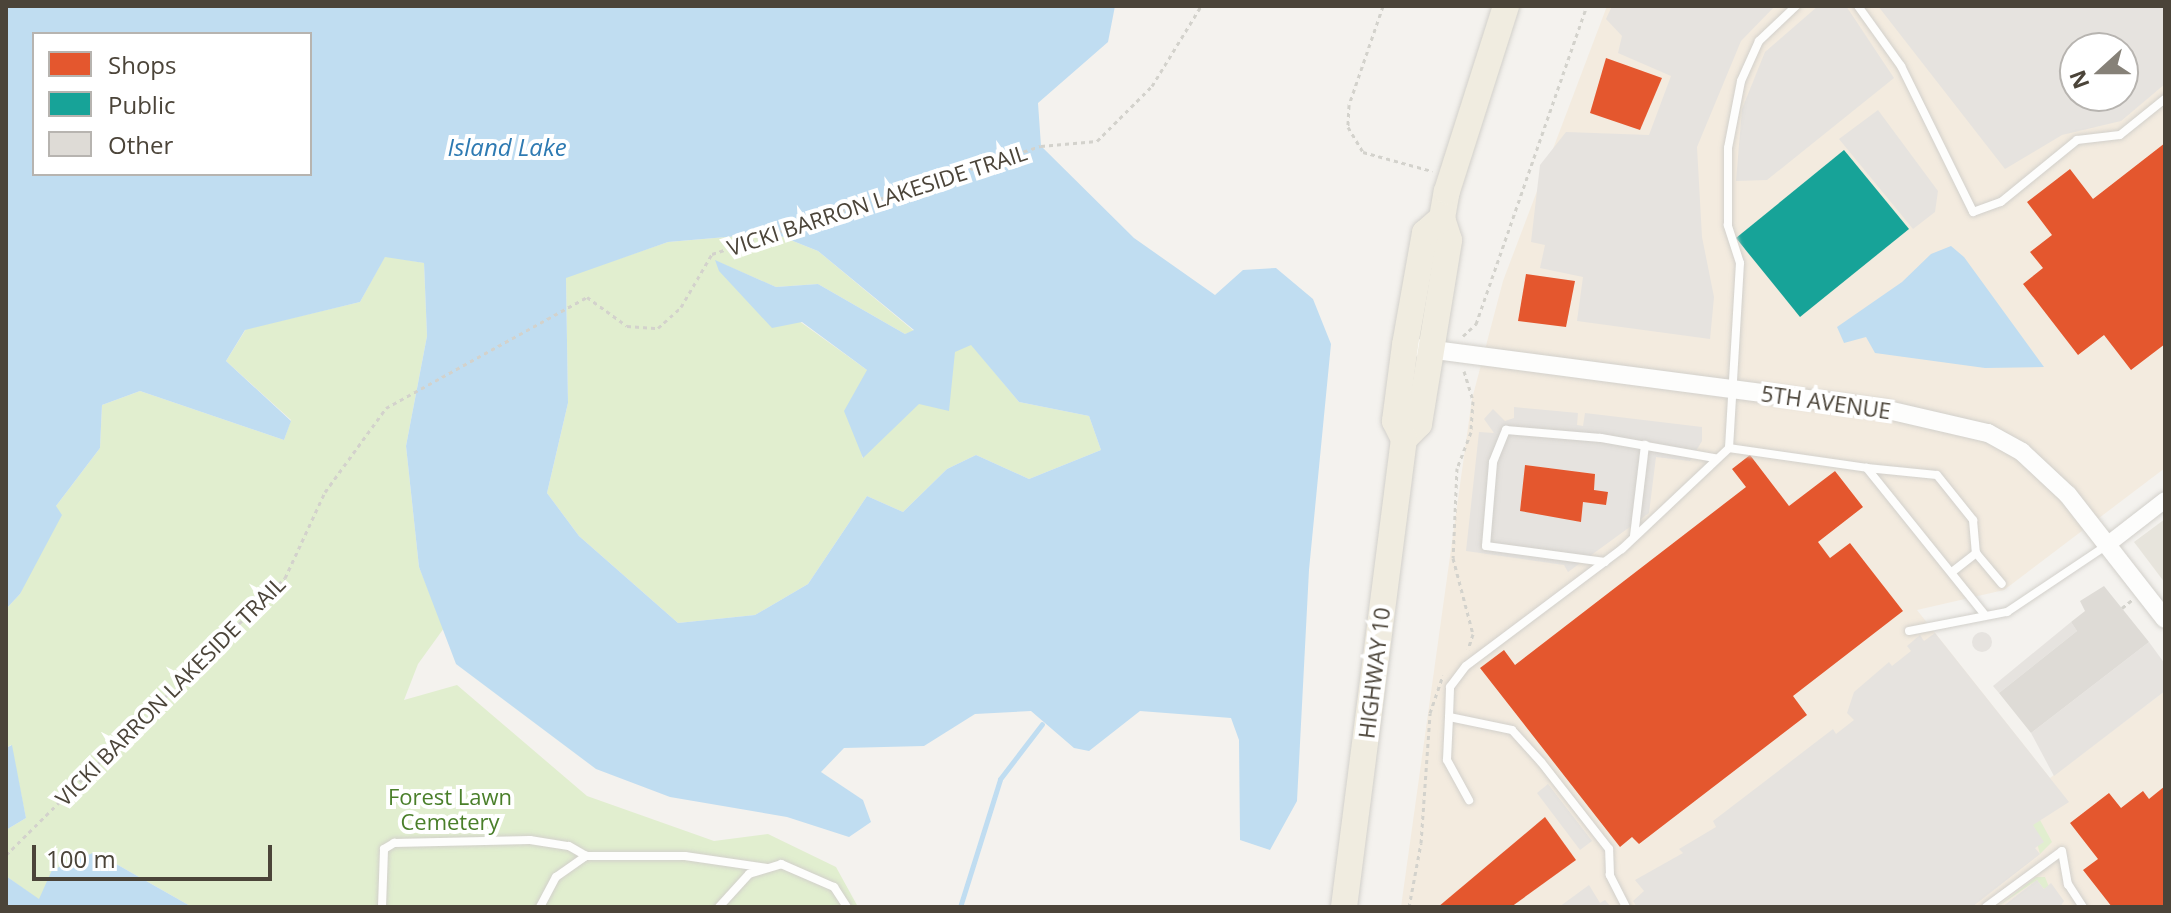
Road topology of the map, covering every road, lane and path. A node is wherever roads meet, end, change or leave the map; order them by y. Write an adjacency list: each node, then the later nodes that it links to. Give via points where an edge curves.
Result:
1 (1201, 6): 32 (path, VICKI BARRON LAKESIDE TRAIL, via 1152,86 1097,141 1041,146 712,254 681,307 658,328 627,326 587,297 386,408 325,492 285,578)
2 (1383, 6): 8 (path, via 1349,105 1348,127 1363,152)
3 (1506, 6): 8 (highway, HIGHWAY 10)
4 (1587, 6): 10 (path, via 1476,324 1462,337)
5 (1796, 6): 11 (lane, via 1759,41 1741,81 1728,148 1728,225 1740,263)
6 (1858, 6): 7 (lane, via 1901,66 1973,212 2001,202 2077,140 2120,135)
7 (2165, 99)
8 (1451, 176): 9 (highway, HIGHWAY 10, via 1442,218 1449,240)
9 (1418, 347): 10 (street, 5TH AVENUE); 39 (highway, HIGHWAY 10, via 1419,424 1404,439)
10 (1463, 353): 11 (street, 5TH AVENUE); 28 (path, via 1466,394 1473,401 1471,432 1457,468 1453,558 1473,634)
11 (1735, 389): 13 (lane); 18 (street, 5TH AVENUE, via 1888,410 1988,433 2022,452 2068,495)
12 (1645, 445): 14 (lane); 17 (lane); 20 (lane, via 1506,430 1493,462 1486,546)
13 (1729, 448): 14 (lane); 15 (lane)
14 (1715, 458): 17 (lane)
15 (1867, 468): 19 (lane, via 1937,475 1973,520); 21 (lane)
16 (2165, 500): 18 (street)
17 (1634, 537): 20 (lane)
18 (2107, 545): 25 (lane, via 2007,612); 26 (street, 5TH AVENUE)
19 (1976, 553): 21 (lane); 22 (lane)
20 (1605, 562): 30 (lane, via 1466,666 1450,687)
21 (1952, 572): 25 (lane)
22 (2002, 584)
23 (2135, 598): 24 (path)
24 (2122, 608)
25 (1985, 615): 27 (lane)
26 (2165, 619)
27 (1909, 631)
28 (1465, 652)
29 (1447, 671): 40 (path, via 1438,680 1430,713 1421,843)
30 (1449, 717): 31 (lane, via 1447,760); 41 (lane, via 1512,730 1609,849 1610,875)
31 (1469, 800)
32 (6, 855)
33 (586, 856): 34 (lane, via 685,856); 35 (lane, via 569,846 530,840 394,843 384,849); 36 (lane, via 556,877)
34 (767, 868): 37 (lane, via 749,874); 38 (lane, via 781,864 834,887)
35 (382, 907)
36 (540, 907)
37 (719, 907)
38 (847, 907)
39 (1344, 907)
40 (1409, 907)
41 (1626, 907)
42 (1986, 907): 43 (lane, via 2062,851 2068,884)
43 (2083, 907)

